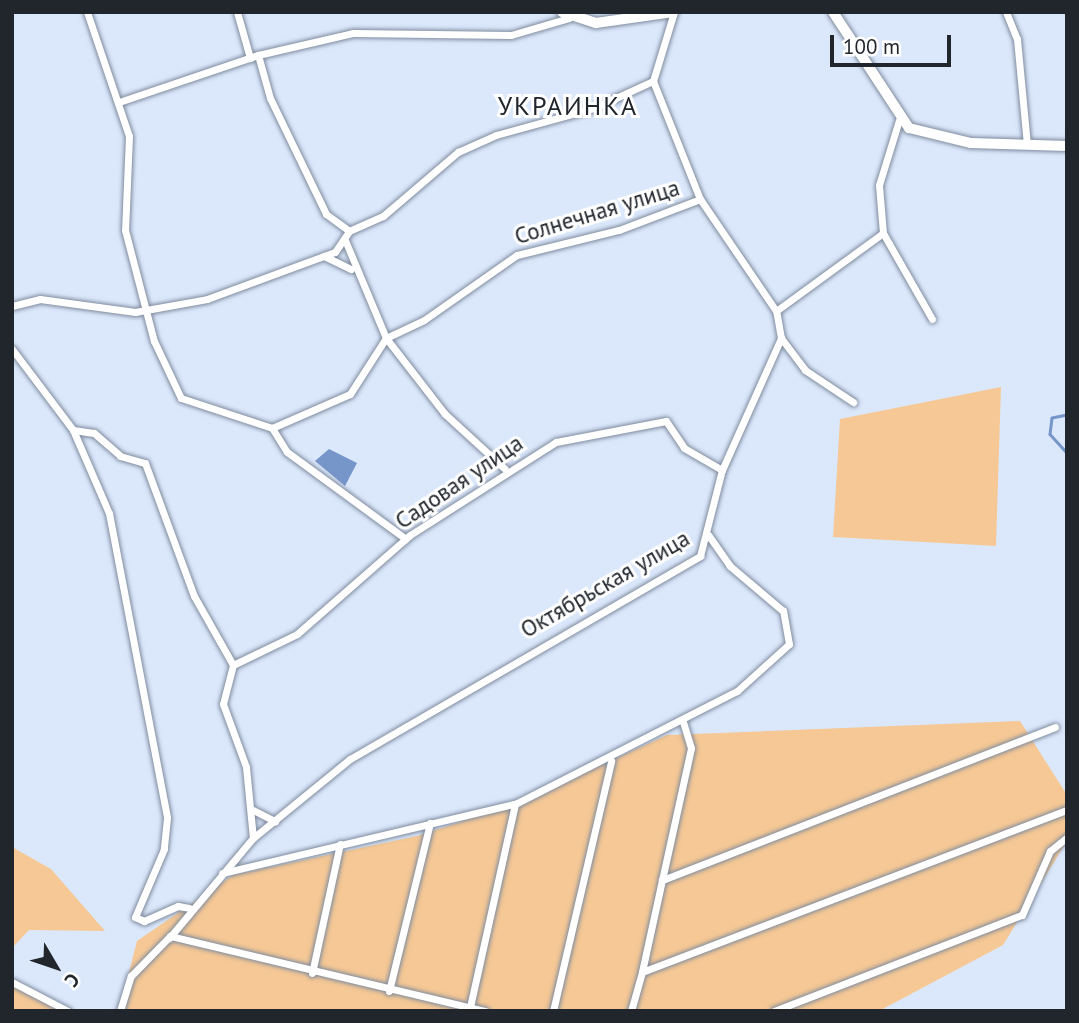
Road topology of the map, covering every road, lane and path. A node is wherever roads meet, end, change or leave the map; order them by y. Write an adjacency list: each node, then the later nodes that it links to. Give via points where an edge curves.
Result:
1 (87, 12): 9 (street, via 107,83)
2 (237, 12): 7 (street)
3 (674, 12): 6 (main road, via 625,23); 8 (street)
4 (833, 12): 10 (main road)
5 (1006, 12): 11 (street, via 1017,39)
6 (565, 15): 7 (street, via 511,35 353,33)
7 (254, 57): 9 (street); 14 (street, via 320,204)
8 (653, 81): 13 (street); 14 (street, via 594,108 496,135 458,152 383,216)
9 (119, 102): 20 (street, via 129,136 125,230)
10 (900, 120): 11 (main road, via 945,139); 15 (street, via 879,185)
11 (1027, 144): 12 (main road)
12 (1067, 146)
13 (700, 199): 21 (street); 23 (street, Солнечная улица, via 619,230 517,255 424,320)
14 (349, 231): 16 (street)
15 (883, 233): 21 (street); 22 (street)
16 (345, 240): 17 (street); 18 (street)
17 (324, 256): 18 (street); 20 (street, via 207,299)
18 (354, 272): 23 (street)
19 (12, 306): 20 (street, via 40,299)
20 (146, 311): 27 (street, via 181,398)
21 (776, 311): 24 (street)
22 (932, 319)
23 (386, 338): 27 (street, via 350,394); 29 (street, via 445,414)
24 (781, 338): 26 (street, via 805,370); 30 (street, Октябрьская улица)
25 (12, 349): 28 (street)
26 (853, 402)
27 (272, 428): 32 (street, via 287,452)
28 (73, 430): 33 (street, via 94,433 120,456 145,463 194,596); 47 (street, via 109,513 167,818 164,849 135,917 144,921 178,906)
29 (505, 469): 30 (street, Садовая улица, via 581,433 604,434 666,421 684,448); 32 (street, Садовая улица)
30 (722, 470): 31 (street, Октябрьская улица)
31 (708, 535): 34 (street, via 730,566 783,611 789,643 737,691); 40 (street, Октябрьская улица, via 700,556 506,664 350,759)
32 (406, 540): 33 (street, Садовая улица, via 297,634)
33 (233, 665): 38 (street, via 223,704 246,767)
34 (682, 719): 36 (street); 46 (street, via 691,748)
35 (1055, 727): 46 (street)
36 (611, 761): 37 (street); 57 (street)
37 (515, 804): 41 (street); 53 (street)
38 (252, 809): 40 (street); 43 (street)
39 (1067, 810): 49 (street)
40 (275, 821): 43 (street, Октябрьская улица)
41 (430, 823): 44 (street); 52 (street)
42 (1067, 837): 59 (street, via 1050,851 1022,915)
43 (253, 838): 45 (street, Октябрьская улица)
44 (340, 844): 45 (street); 50 (street)
45 (221, 873): 47 (street, Октябрьская улица)
46 (662, 880): 49 (street)
47 (189, 908): 48 (street, Октябрьская улица)
48 (169, 937): 50 (street); 55 (street, Октябрьская улица, via 131,976)
49 (642, 972): 58 (street)
50 (312, 973): 52 (street)
51 (12, 982): 54 (street)
52 (389, 991): 53 (street)
53 (470, 1007): 56 (street)
54 (68, 1011)
55 (120, 1011)
56 (485, 1011)
57 (553, 1011)
58 (631, 1011)
59 (774, 1011)

